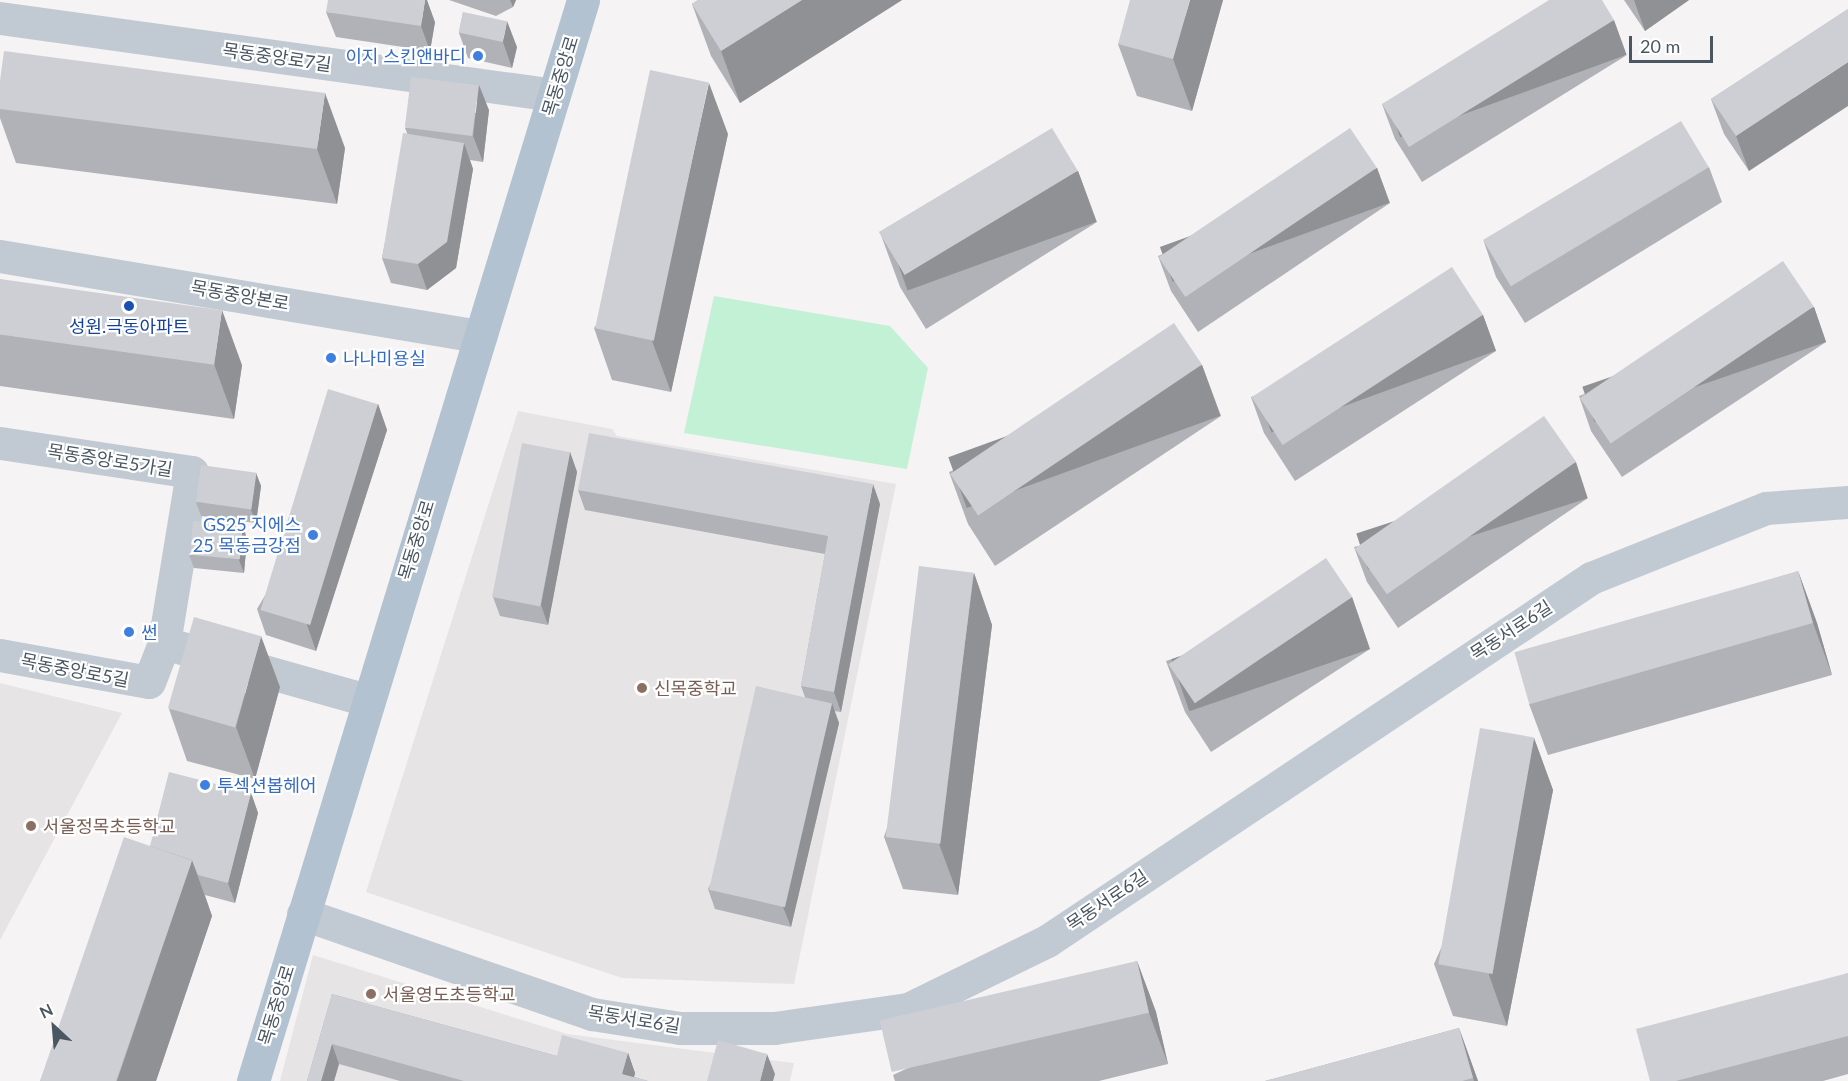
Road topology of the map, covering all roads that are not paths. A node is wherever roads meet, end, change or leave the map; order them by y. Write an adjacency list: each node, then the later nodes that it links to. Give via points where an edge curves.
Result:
1 (583, 0): 3 (main road, 목동중앙로)
2 (0, 18): 3 (street, 목동중앙로7길)
3 (555, 95): 5 (main road, 목동중앙로)
4 (0, 256): 5 (street, 목동중앙본로)
5 (480, 336): 10 (main road, 목동중앙로)
6 (0, 442): 8 (street, 목동중앙로5가길, via 192,472)
7 (1848, 502): 11 (street, 목동서로6길, via 1766,508 1592,578 1047,941 908,1009 774,1028 680,1028 592,1014)
8 (164, 644): 9 (street, 목동중앙로5길, via 149,682); 10 (street)
9 (0, 655)
10 (367, 700): 11 (main road, 목동중앙로)
11 (303, 914): 12 (main road, 목동중앙로)
12 (253, 1081)

